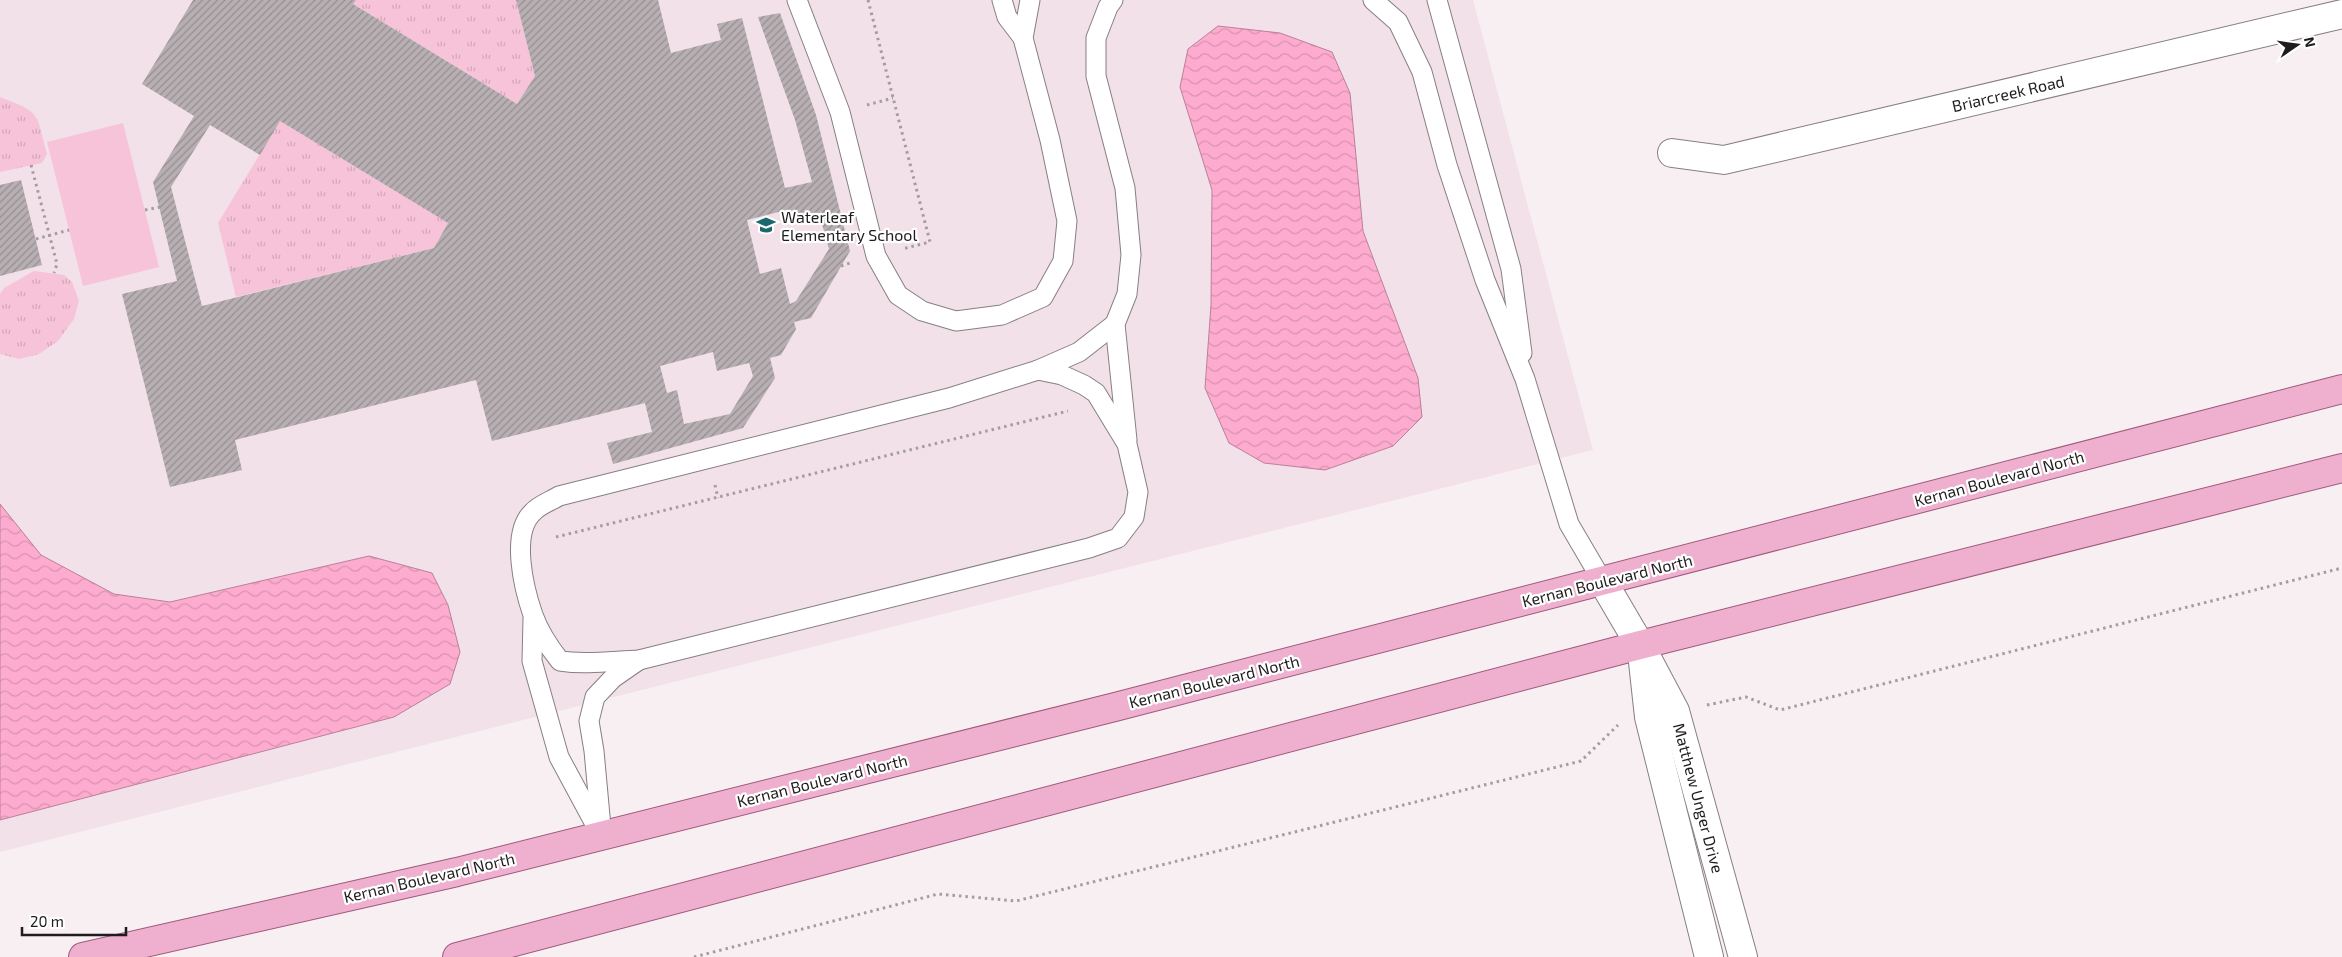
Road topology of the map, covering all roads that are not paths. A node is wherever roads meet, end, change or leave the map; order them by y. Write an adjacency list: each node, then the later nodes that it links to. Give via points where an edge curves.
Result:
1 (797, 0): 8 (lane, via 840,112 876,256 898,295 922,311 956,321 1002,315 1042,297 1063,261 1067,221)
2 (1002, 0): 8 (lane, via 1007,17)
3 (1030, 0): 8 (lane)
4 (1113, 0): 10 (lane, via 1096,38 1096,76 1124,188 1131,255 1127,294)
5 (1374, 0): 12 (lane, via 1398,22 1422,72 1447,165 1479,263)
6 (1437, 0): 12 (lane, via 1511,269)
7 (2342, 14): 9 (street, Briarcreek Road, via 1724,160)
8 (1023, 38)
9 (1672, 153)
10 (1115, 324): 11 (lane, via 1079,352); 14 (lane)
11 (1038, 370): 14 (lane, via 1062,375 1096,393); 17 (lane, via 940,400 559,496 532,512 522,531 521,562)
12 (1525, 379): 16 (lane, via 1569,524)
13 (2342, 389): 16 (main road, Kernan Boulevard North)
14 (1127, 444): 19 (lane, via 1138,492 1134,517 1118,538 1089,548)
15 (2342, 468): 18 (main road)
16 (1603, 582): 18 (street, Matthew Unger Drive); 21 (main road, Kernan Boulevard North)
17 (533, 616): 19 (lane, via 560,661 578,664); 21 (lane, via 532,661 559,757)
18 (1640, 645): 20 (street, Matthew Unger Drive); 22 (main road)
19 (639, 660): 21 (lane, via 595,697 589,721)
20 (1662, 714): 25 (street, Matthew Unger Drive); 26 (street, Matthew Unger Drive)
21 (602, 835): 23 (main road, Kernan Boulevard North, via 457,872)
22 (509, 951): 24 (main road)
23 (83, 957)
24 (457, 957)
25 (1709, 957)
26 (1743, 957)

